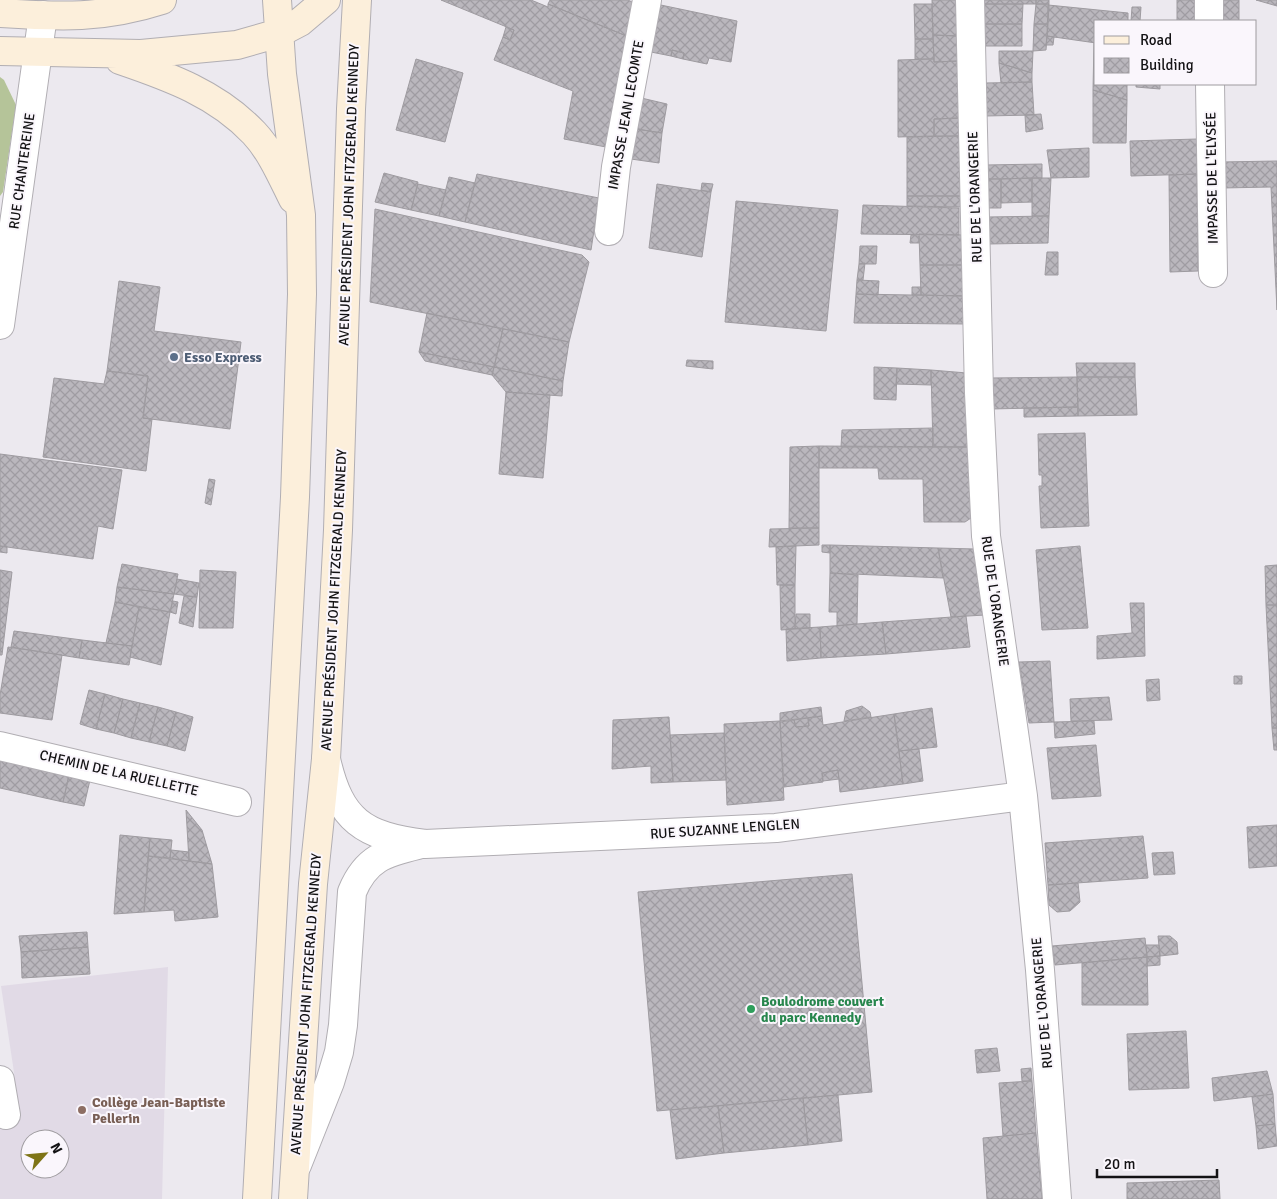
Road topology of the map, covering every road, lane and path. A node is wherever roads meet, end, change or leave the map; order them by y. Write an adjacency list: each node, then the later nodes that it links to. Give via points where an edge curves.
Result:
1 (162, 0): 9 (main road, via 113,14)
2 (277, 0): 11 (main road)
3 (326, 0): 11 (main road, via 300,22)
4 (357, 0): 22 (main road, AVENUE PRÉSIDENT JOHN FITZGERALD KENNEDY, via 338,530)
5 (647, 0): 18 (street, IMPASSE JEAN LECOMTE, via 616,167)
6 (970, 0): 23 (street, RUE DE L'ORANGERIE, via 979,393 986,536)
7 (1209, 0): 10 (street)
8 (0, 13): 9 (main road)
9 (43, 16): 13 (street, RUE CHANTEREINE)
10 (1209, 20)
11 (279, 33): 14 (main road, via 209,49); 16 (main road)
12 (0, 51): 13 (main road)
13 (38, 54): 14 (main road); 17 (street, RUE CHANTEREINE)
14 (105, 54): 16 (main road, via 190,86 232,112 255,134 269,154)
15 (1210, 85): 19 (street, IMPASSE DE L'ELYSÉE)
16 (301, 215): 29 (main road, via 299,398)
17 (8, 216): 20 (street, RUE CHANTEREINE)
18 (609, 230)
19 (1213, 273)
20 (0, 325)
21 (0, 746): 24 (street, CHEMIN DE LA RUELLETTE)
22 (326, 759): 25 (street, RUE SUZANNE LENGLEN, via 339,801 363,827 380,836); 28 (main road, AVENUE PRÉSIDENT JOHN FITZGERALD KENNEDY, via 313,884)
23 (1023, 796): 25 (street, RUE SUZANNE LENGLEN, via 776,828); 30 (street, RUE DE L'ORANGERIE)
24 (237, 802)
25 (424, 844): 28 (street, RUE SUZANNE LENGLEN, via 378,858 366,867 352,892 339,1052)
26 (0, 1080): 27 (street)
27 (6, 1115)
28 (293, 1186)
29 (257, 1199)
30 (1057, 1199)

